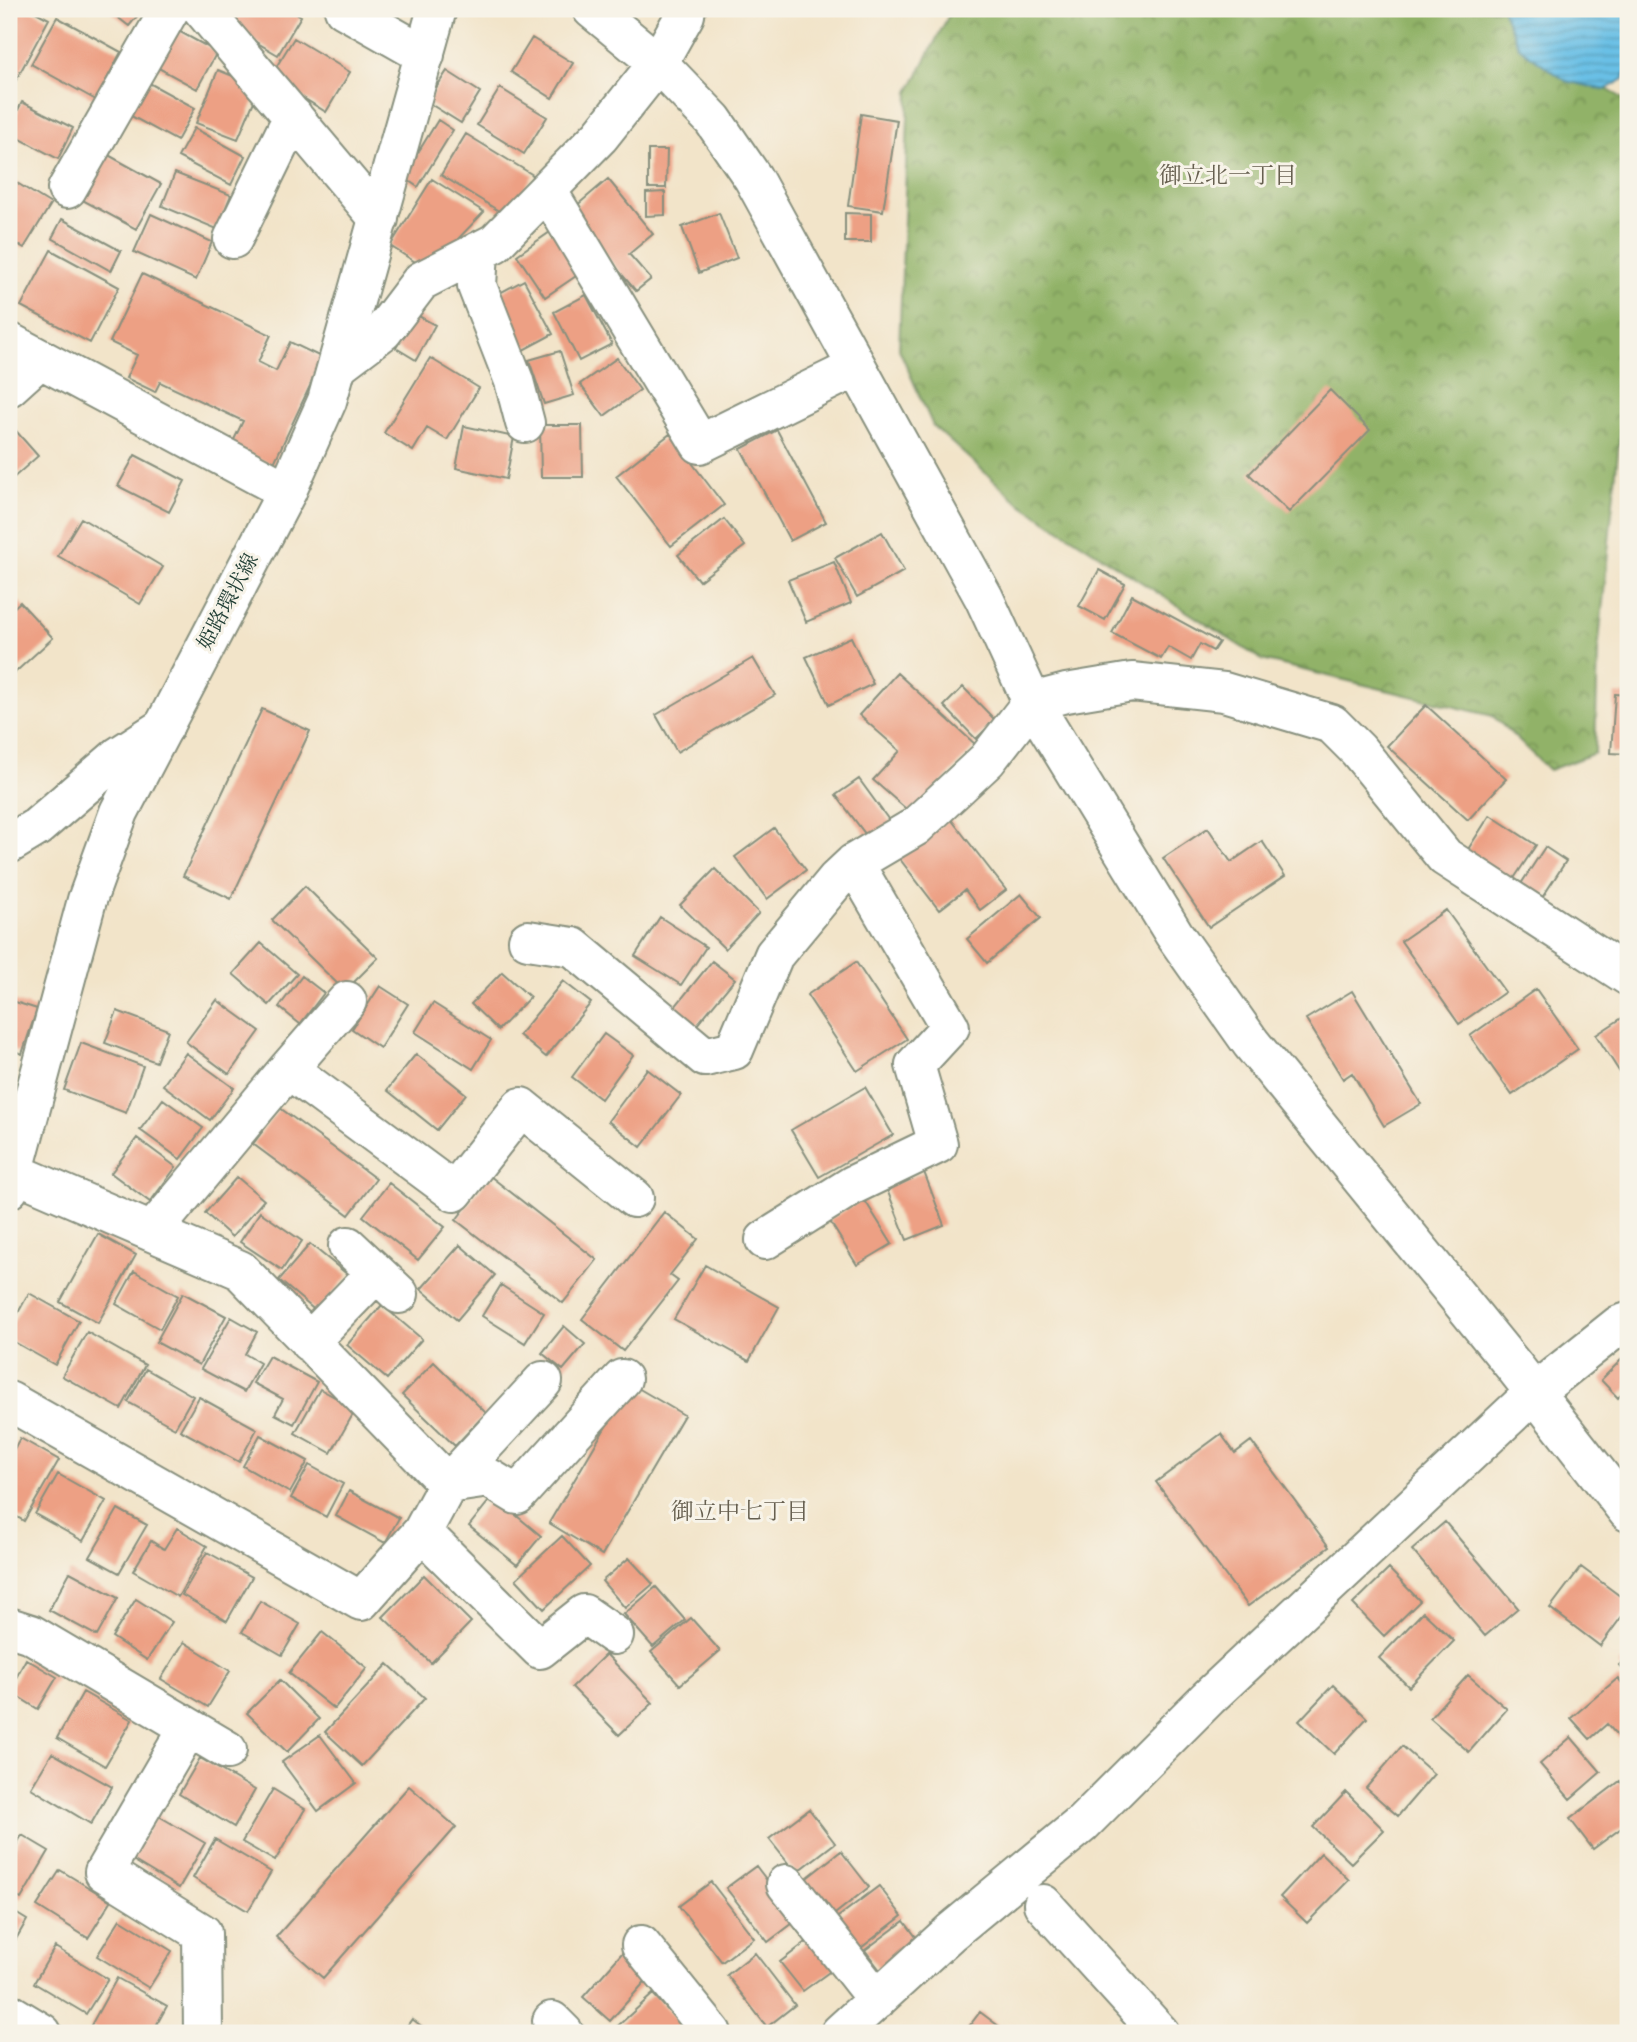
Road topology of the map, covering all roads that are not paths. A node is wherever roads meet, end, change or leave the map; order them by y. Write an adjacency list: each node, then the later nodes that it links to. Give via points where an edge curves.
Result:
1 (170, 9): 10 (street)
2 (202, 9): 9 (street)
3 (344, 9): 7 (street)
4 (437, 9): 7 (street, 姫路環状線)
5 (592, 9): 8 (street)
6 (686, 9): 8 (street)
7 (425, 55): 12 (street, 姫路環状線)
8 (658, 63): 11 (street, via 600,136); 17 (street, via 713,120 753,178)
9 (293, 116): 12 (street); 13 (street)
10 (67, 189)
11 (547, 190): 14 (street, via 495,243); 17 (street, via 700,444)
12 (379, 219): 16 (street, 姫路環状線)
13 (233, 239)
14 (479, 251): 16 (street, via 421,281 383,331); 19 (street, via 477,286 514,381)
15 (24, 350): 18 (street); 20 (street)
16 (338, 365): 20 (street, 姫路環状線)
17 (857, 367): 21 (street, via 984,598)
18 (9, 387)
19 (525, 423)
20 (287, 491): 22 (street, 姫路環状線)
21 (1032, 702): 24 (street, via 987,760 915,827); 26 (street, via 1132,682 1224,692 1332,724 1445,857); 38 (street, via 1213,991)
22 (164, 727): 23 (street, via 119,756 37,827); 29 (street, 姫路環状線, via 119,812 87,900)
23 (9, 844)
24 (854, 863): 25 (street, via 774,955 734,1051 705,1057 573,947); 32 (street, via 950,1027 915,1065 938,1144 853,1185)
25 (528, 940)
26 (1628, 976)
27 (347, 1001): 28 (street)
28 (288, 1069): 30 (street, via 454,1192 521,1108); 31 (street)
29 (11, 1181): 31 (street)
30 (634, 1198)
31 (152, 1232): 35 (street, via 240,1270)
32 (765, 1241)
33 (348, 1246): 35 (street, via 388,1284)
34 (1628, 1321): 38 (street)
35 (309, 1342): 40 (street)
36 (622, 1378): 40 (street, via 517,1495 489,1478)
37 (543, 1381): 40 (street)
38 (1535, 1392): 41 (street); 51 (street, via 1208,1698 1082,1824 951,1932)
39 (9, 1401): 42 (street, via 361,1601)
40 (447, 1484): 42 (street)
41 (1628, 1512)
42 (422, 1532): 44 (street, via 540,1649 584,1614)
43 (9, 1627): 45 (street, via 31,1634)
44 (614, 1635)
45 (188, 1728): 46 (street); 53 (street, via 104,1872 202,1933)
46 (227, 1750)
47 (786, 1884): 51 (street)
48 (1043, 1904): 55 (street)
49 (641, 1945): 54 (street)
50 (9, 2013): 52 (street)
51 (860, 2022)
52 (42, 2033)
53 (203, 2033)
54 (712, 2033)
55 (1160, 2033)

